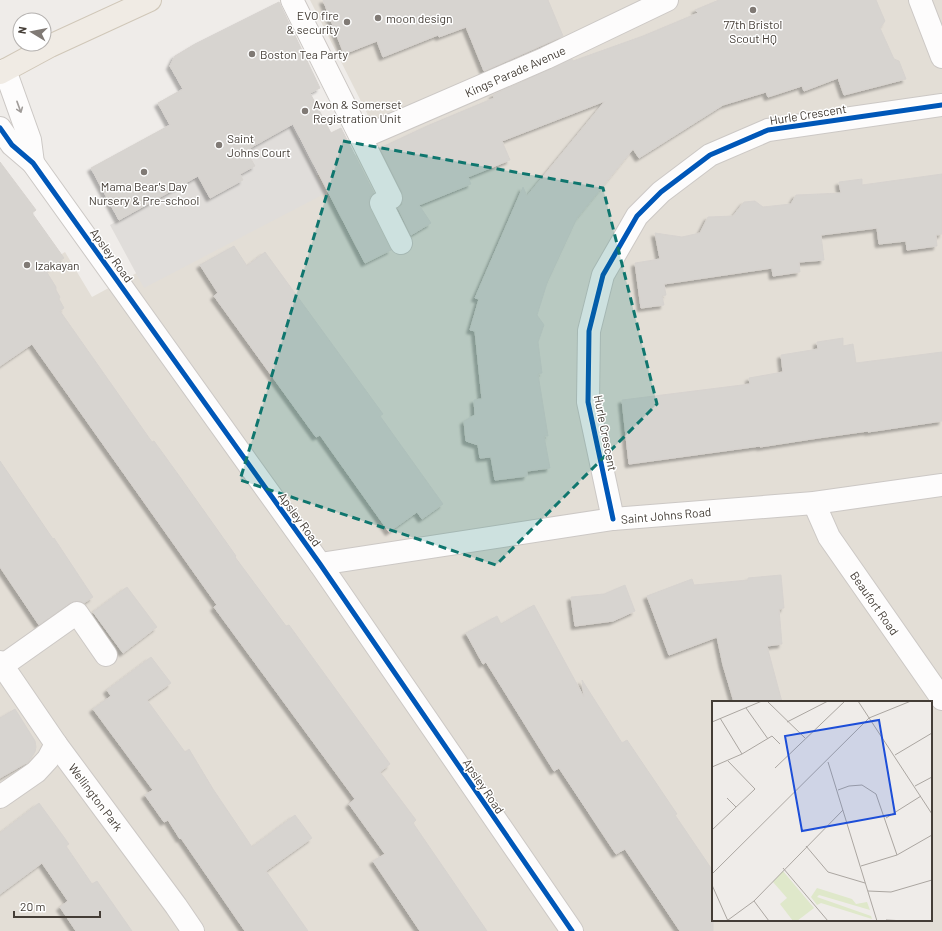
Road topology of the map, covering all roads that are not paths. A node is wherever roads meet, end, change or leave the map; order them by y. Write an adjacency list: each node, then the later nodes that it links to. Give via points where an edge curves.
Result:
1 (150, 0): 6 (main road, via 50,46)
2 (292, 0): 9 (street)
3 (667, 0): 9 (street, Kings Parade Avenue, via 546,58)
4 (920, 0): 5 (street)
5 (942, 57)
6 (3, 72): 10 (street, Apsley Road, one-way to 10, via 30,140)
7 (942, 105): 14 (street, Hurle Crescent, via 768,130 710,155 661,192 637,216 603,275 588,331 588,402)
8 (0, 128): 10 (street, Apsley Road, via 12,145)
9 (361, 138): 11 (street, via 391,198 380,203)
10 (33, 163): 15 (street, Apsley Road)
11 (401, 243)
12 (942, 485): 13 (street, Saint Johns Road)
13 (814, 503): 14 (street, Saint Johns Road); 18 (street, Beaufort Road, via 829,537)
14 (613, 519): 15 (street, Saint Johns Road)
15 (320, 564): 22 (street, Apsley Road)
16 (106, 655): 17 (street, via 77,613)
17 (1, 664): 19 (street, Wellington Park)
18 (942, 699)
19 (56, 744): 20 (street, via 48,759 36,772); 21 (street, Wellington Park)
20 (0, 797)
21 (193, 931)
22 (572, 931)

